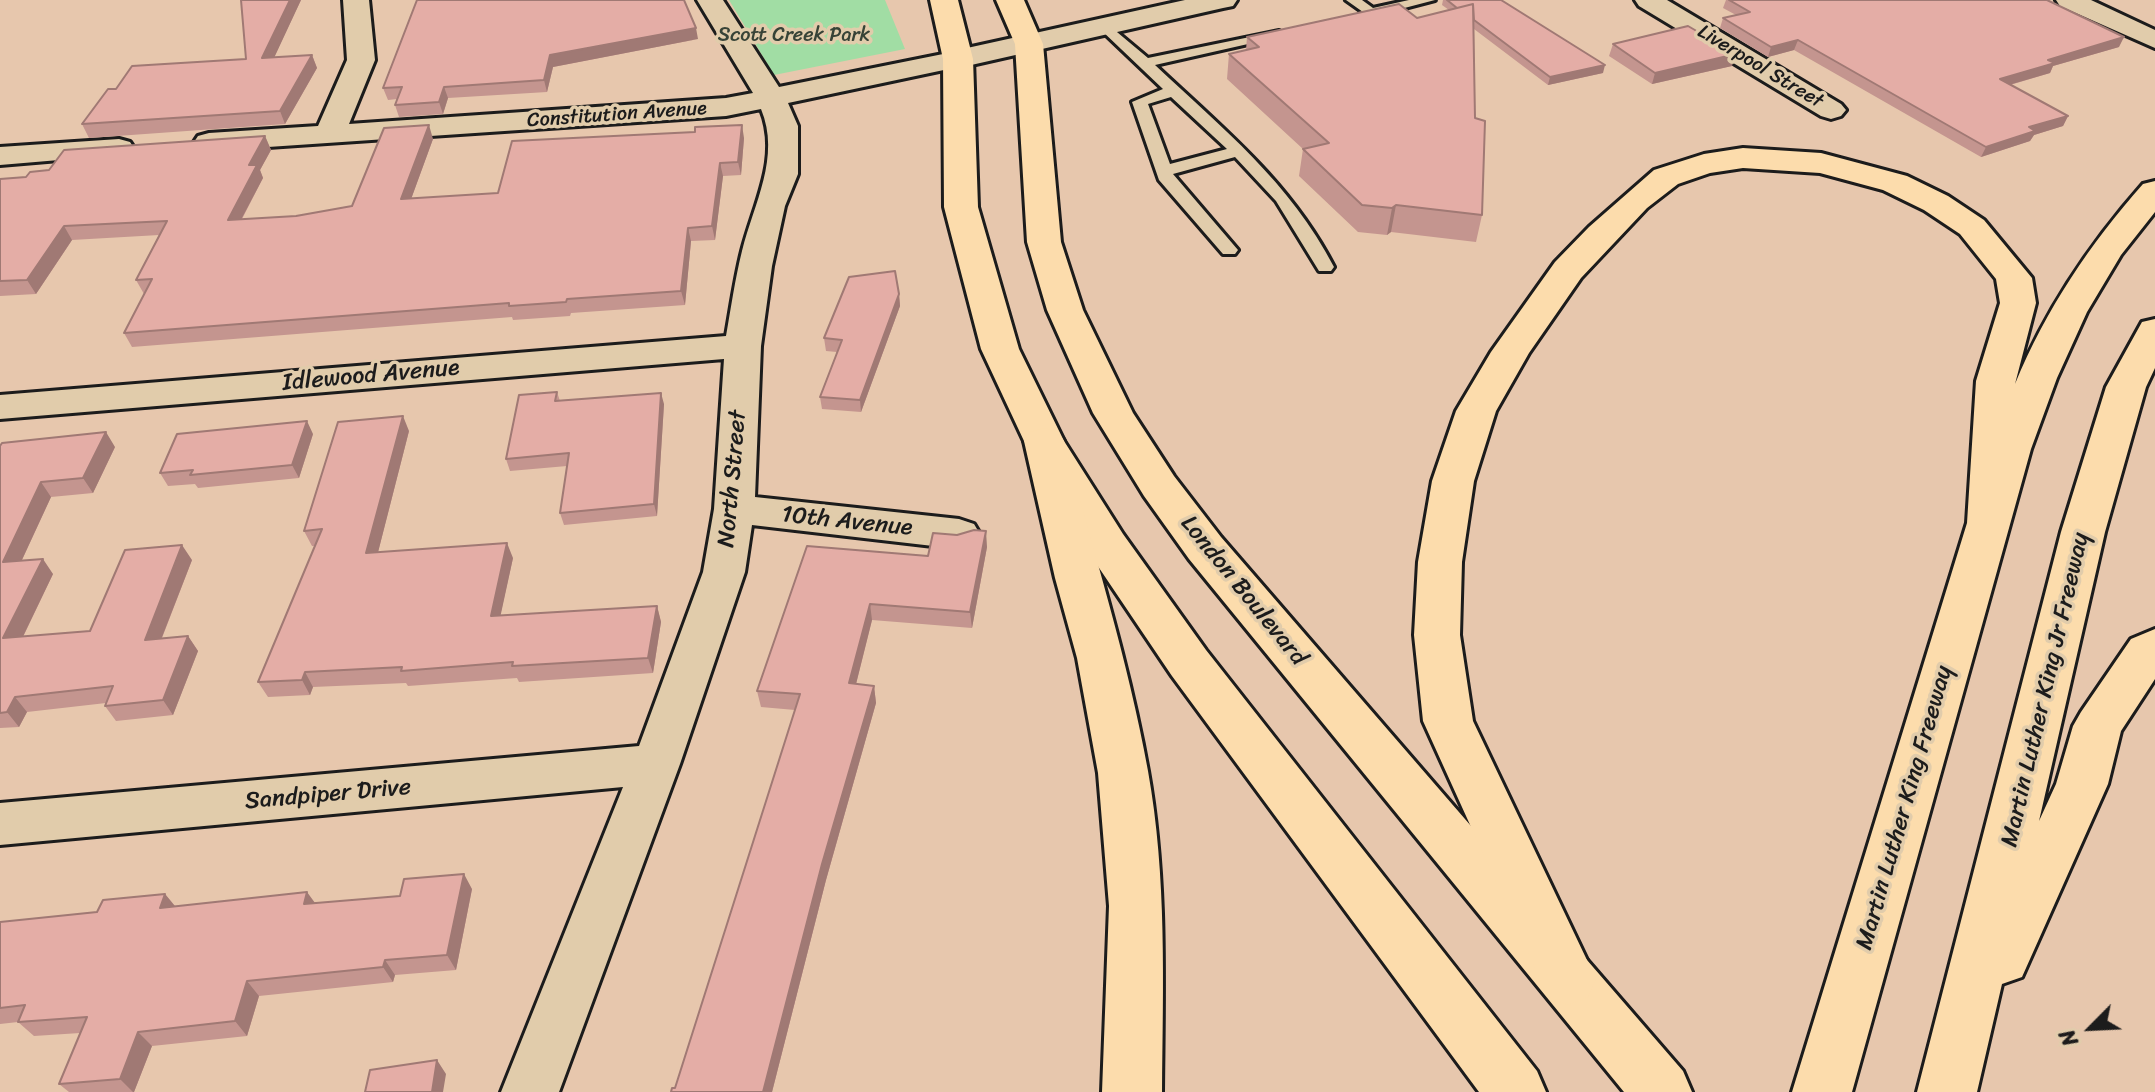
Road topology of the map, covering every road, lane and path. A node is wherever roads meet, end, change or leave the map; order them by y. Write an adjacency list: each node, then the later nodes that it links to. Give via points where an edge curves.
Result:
1 (356, 0): 19 (street, via 361,60)
2 (710, 0): 17 (street, North Street)
3 (944, 0): 14 (main road)
4 (1010, 0): 13 (main road, London Boulevard)
5 (1223, 0): 10 (street, Constitution Avenue)
6 (1353, 0): 7 (lane, via 1363,14)
7 (1428, 0)
8 (1648, 0): 18 (street, Liverpool Street)
9 (2069, 0): 12 (street)
10 (1105, 26): 13 (street, Constitution Avenue); 15 (lane)
11 (1296, 29): 15 (lane)
12 (2155, 40)
13 (1029, 44): 14 (street, Constitution Avenue); 38 (main road, London Boulevard, via 1044,242 1065,310 1113,413 1205,548)
14 (958, 59): 17 (street, Constitution Avenue); 31 (main road, via 961,207 1000,349)
15 (1147, 63): 16 (lane)
16 (1176, 90): 22 (lane); 24 (lane, via 1140,102)
17 (772, 100): 19 (street, Constitution Avenue); 29 (street, North Street, via 783,126 782,174 755,266)
18 (1831, 110)
19 (329, 134): 20 (street, Constitution Avenue)
20 (188, 143)
21 (141, 146): 23 (street)
22 (1239, 151): 24 (lane); 27 (lane, via 1284,197)
23 (0, 156)
24 (1164, 171): 26 (lane)
25 (2155, 191): 33 (main road, via 2094,265 2051,344)
26 (1229, 250)
27 (1325, 267)
28 (2155, 330): 39 (main road, Martin Luther King Jr Freeway, via 2126,387 2083,532)
29 (743, 346): 30 (street, Idlewood Avenue); 32 (street, North Street)
30 (0, 407)
31 (1044, 441): 40 (main road, via 1107,545 1189,663); 42 (main road, via 1101,658 1123,773 1136,906)
32 (734, 509): 34 (street, 10th Avenue); 36 (street, North Street, via 724,572)
33 (1988, 523): 38 (main road, via 1996,381 2018,303 2014,278 1972,227 1895,183 1821,163 1743,158 1666,177 1601,234 1518,340 1476,411 1453,481 1437,635 1448,721); 44 (main road, Martin Luther King Freeway)
34 (959, 534)
35 (2155, 647): 39 (main road, via 2098,726 2082,784)
36 (656, 764): 37 (street, Sandpiper Drive); 41 (street, North Street)
37 (0, 824)
38 (1568, 979): 43 (main road, London Boulevard)
39 (1952, 1074)
40 (1512, 1087)
41 (530, 1092)
42 (1132, 1092)
43 (1662, 1092)
44 (1822, 1092)

